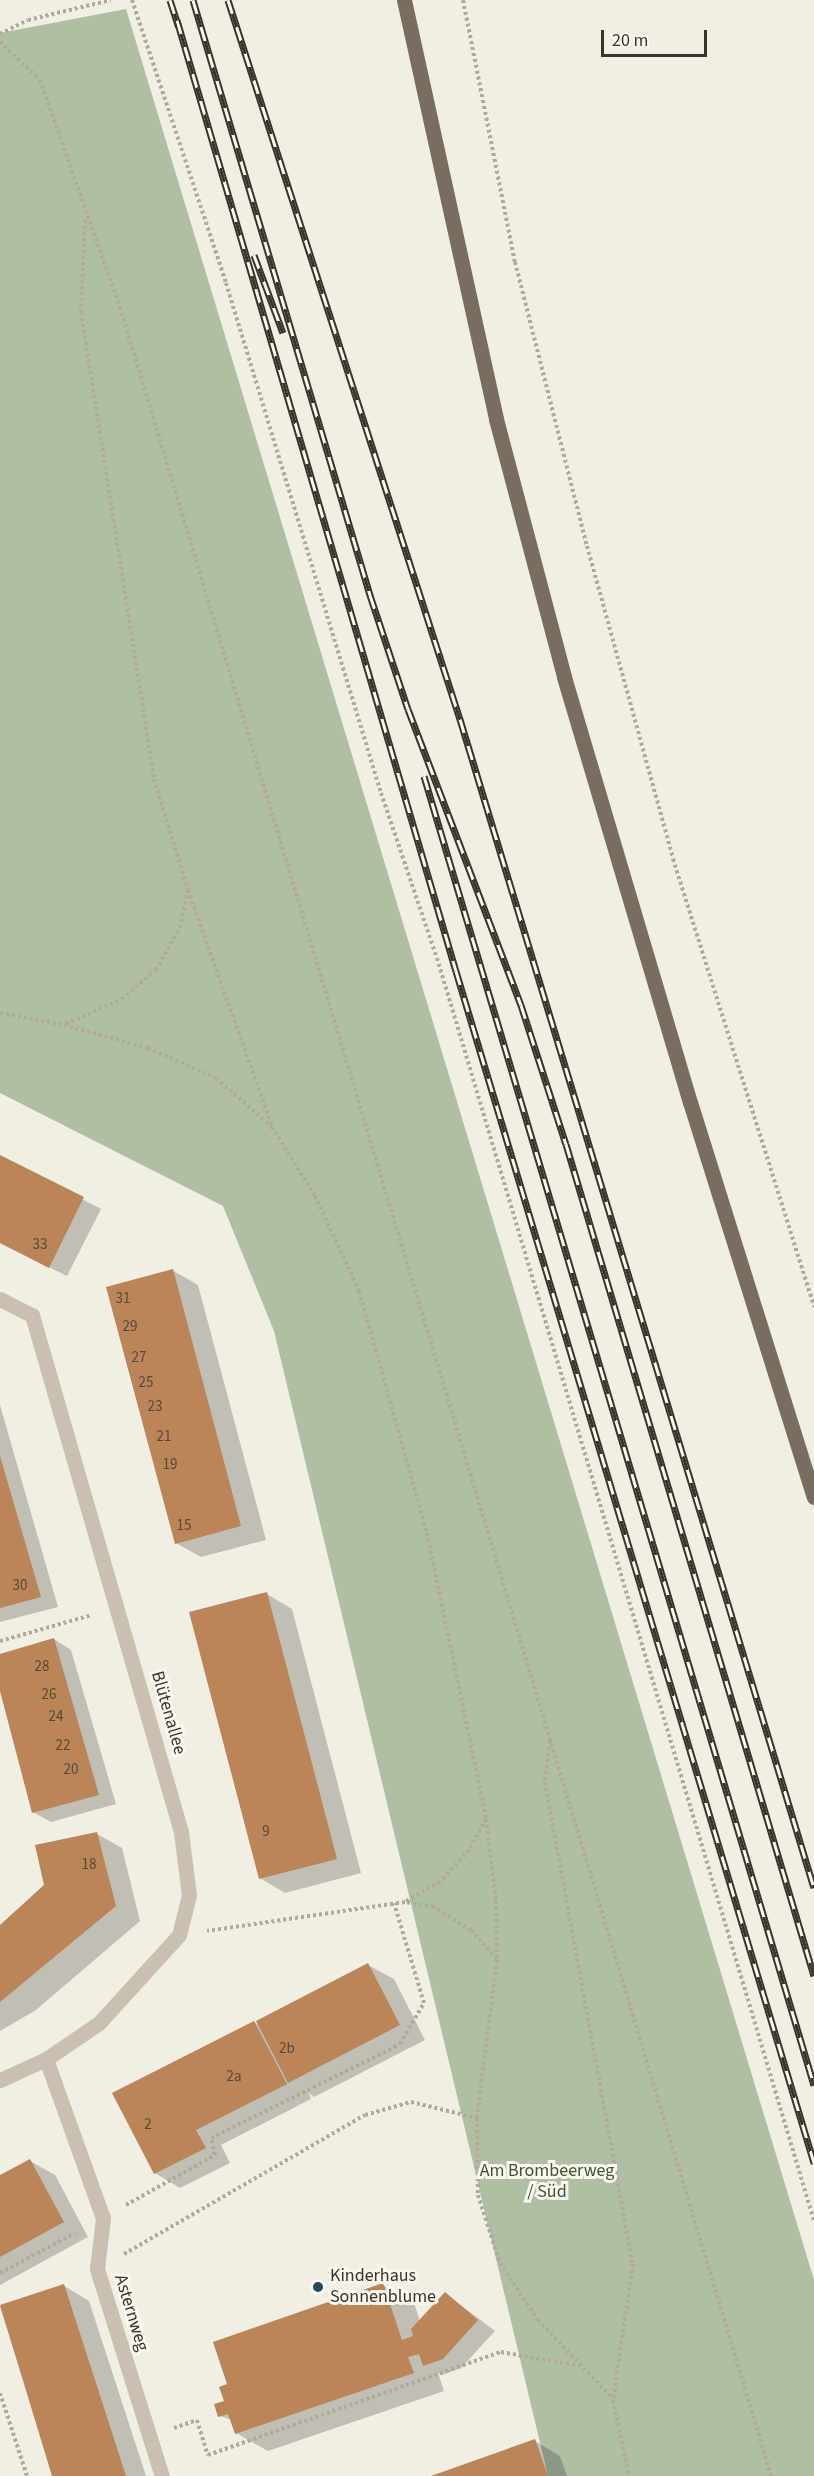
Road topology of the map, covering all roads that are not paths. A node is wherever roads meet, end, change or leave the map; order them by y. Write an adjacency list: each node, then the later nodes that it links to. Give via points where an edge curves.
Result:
1 (404, 0): 3 (main road, via 495,419 564,677)
2 (0, 1299): 4 (street, Blütenallee, via 32,1315 181,1832 189,1895 179,1935 99,2023)
3 (814, 1497)
4 (46, 2059): 5 (street, Blütenallee); 6 (street, Asternweg, via 103,2218 97,2269)
5 (0, 2080)
6 (162, 2476)

